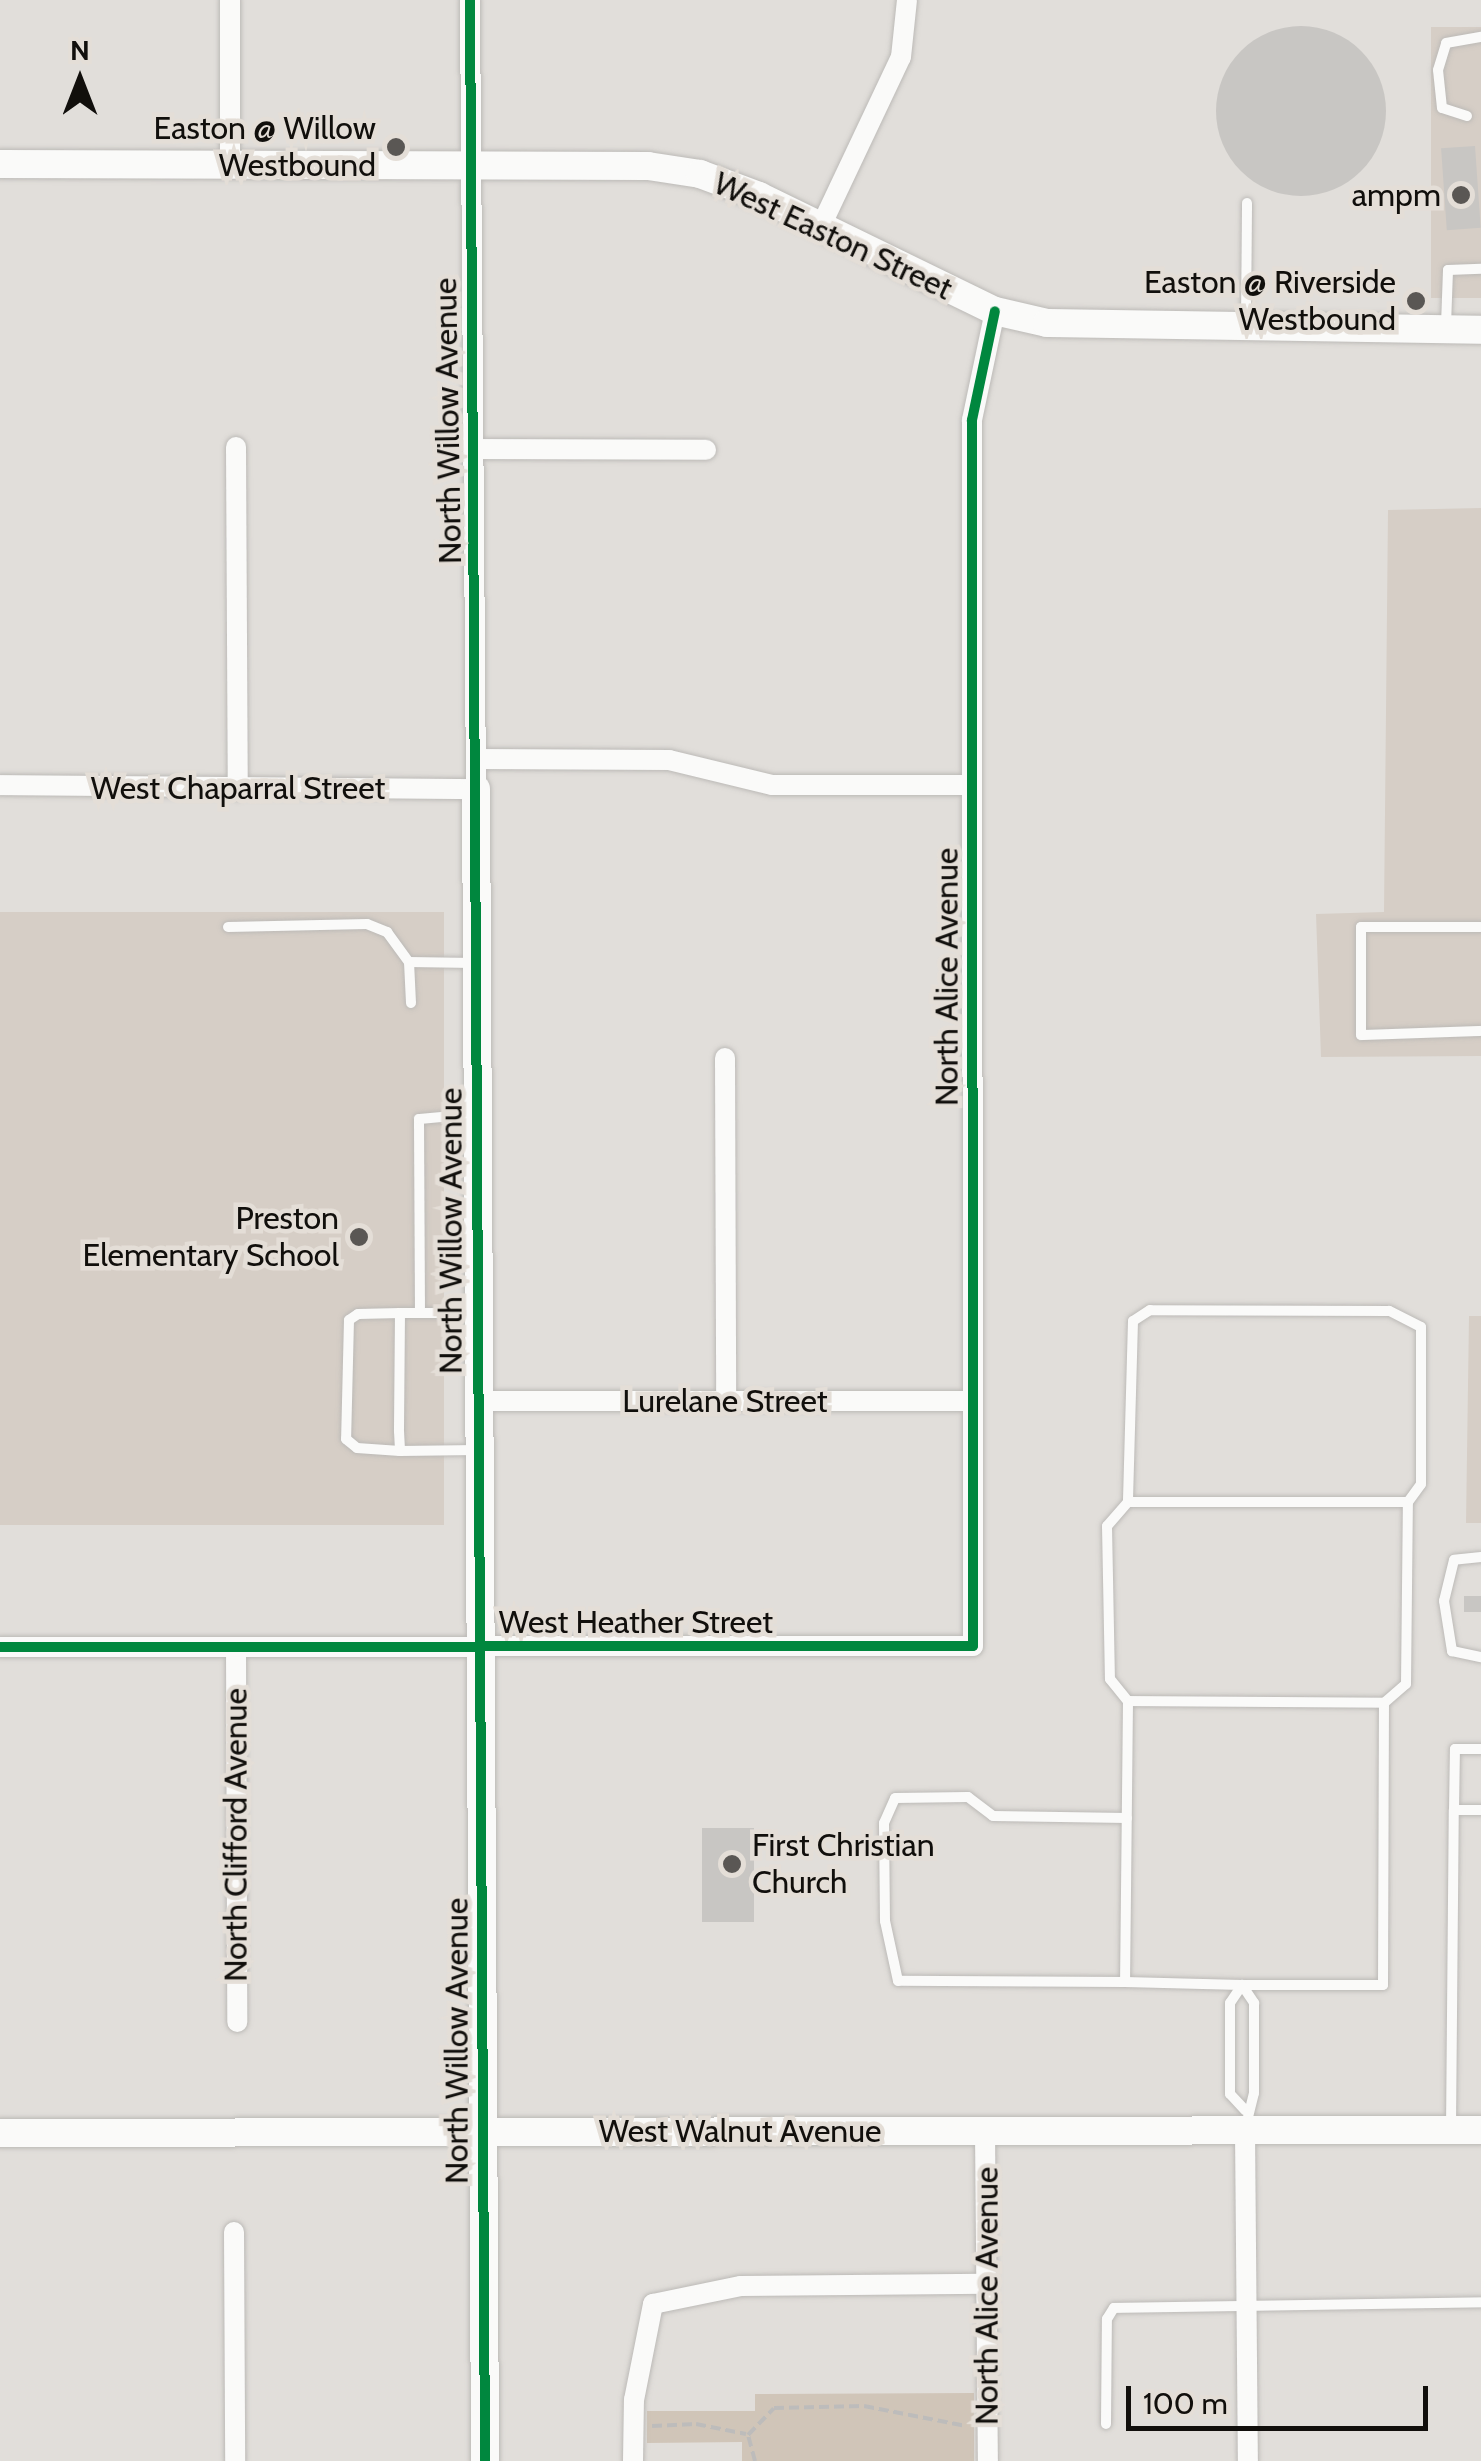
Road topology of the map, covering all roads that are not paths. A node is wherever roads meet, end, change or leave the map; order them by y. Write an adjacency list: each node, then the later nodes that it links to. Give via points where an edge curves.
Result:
1 (230, 0): 6 (street)
2 (470, 0): 8 (street, North Willow Avenue)
3 (907, 0): 10 (street, via 901,56 889,89)
4 (1481, 37): 5 (lane, via 1446,43 1438,70 1442,108)
5 (1467, 116)
6 (230, 163): 7 (street, West Easton Street); 8 (street, West Easton Street)
7 (0, 164)
8 (469, 164): 10 (street, West Easton Street, via 673,170 759,196); 17 (street, North Willow Avenue)
9 (1246, 203): 13 (lane)
10 (821, 226): 12 (street, West Easton Street)
11 (1481, 268): 14 (lane, via 1448,270)
12 (995, 311): 13 (street, West Easton Street, via 1084,326); 21 (street, North Alice Avenue, via 972,420)
13 (1246, 328): 14 (street, West Easton Street)
14 (1446, 330): 15 (street, West Easton Street)
15 (1481, 330)
16 (236, 447): 23 (street)
17 (474, 449): 18 (street); 19 (street, North Willow Avenue)
18 (706, 450)
19 (476, 759): 21 (street, via 668,760 772,785); 22 (street, North Willow Avenue)
20 (0, 785): 23 (street, West Chaparral Street)
21 (972, 785): 37 (street, North Alice Avenue)
22 (476, 788): 23 (street, West Chaparral Street); 27 (street, North Willow Avenue)
23 (238, 790)
24 (228, 926): 26 (lane, via 368,924 387,932)
25 (1481, 926): 29 (lane, via 1361,926 1361,1036)
26 (409, 962): 27 (lane); 28 (lane)
27 (475, 963): 31 (street, North Willow Avenue)
28 (410, 1002)
29 (1481, 1031)
30 (726, 1058): 36 (street)
31 (476, 1114): 33 (lane, via 422,1114 418,1124); 34 (street, North Willow Avenue)
32 (400, 1313): 33 (lane); 39 (lane); 39 (lane, via 349,1320 346,1439 358,1448)
33 (420, 1313): 34 (lane)
34 (476, 1313): 35 (street, North Willow Avenue)
35 (476, 1401): 36 (street, Lurelane Street); 38 (street, North Willow Avenue)
36 (726, 1401): 37 (street, Lurelane Street)
37 (973, 1401): 43 (street, North Alice Avenue)
38 (477, 1450): 39 (lane); 46 (street, North Willow Avenue)
39 (400, 1452)
40 (1128, 1502): 41 (lane); 41 (lane, via 1133,1321 1150,1310 1389,1311 1421,1327 1421,1484); 48 (lane, via 1107,1526 1110,1679)
41 (1408, 1502): 49 (lane, via 1406,1684)
42 (1481, 1557): 47 (lane, via 1454,1560 1444,1600 1452,1652)
43 (973, 1646): 46 (street, West Heather Street)
44 (0, 1647): 45 (street, West Heather Street)
45 (236, 1647): 46 (street, West Heather Street); 56 (street, North Clifford Avenue)
46 (480, 1648): 61 (street, North Willow Avenue)
47 (1481, 1657)
48 (1128, 1701): 49 (lane); 53 (lane)
49 (1384, 1704): 55 (lane, via 1383,1985)
50 (1481, 1749): 51 (lane, via 1455,1749)
51 (1454, 1810): 52 (lane); 58 (lane)
52 (1481, 1810)
53 (1126, 1818): 54 (lane); 54 (lane, via 993,1816 968,1797 895,1798 884,1823 885,1922 898,1981)
54 (1124, 1982): 55 (lane)
55 (1242, 1986): 57 (lane, via 1254,2003 1254,2093); 57 (lane, via 1230,2003 1230,2094)
56 (237, 2022)
57 (1245, 2120): 58 (street, West Walnut Avenue); 60 (street, West Walnut Avenue); 66 (street)
58 (1451, 2130): 59 (street, West Walnut Avenue)
59 (1481, 2130)
60 (985, 2131): 61 (street, West Walnut Avenue); 64 (street, North Alice Avenue)
61 (483, 2132): 62 (street, West Walnut Avenue); 69 (street, North Willow Avenue)
62 (0, 2133)
63 (234, 2232): 68 (street)
64 (986, 2284): 70 (street, via 741,2286 653,2304); 71 (street, North Alice Avenue)
65 (1481, 2302): 66 (lane)
66 (1246, 2304): 67 (lane, via 1114,2308 1107,2319); 72 (street)
67 (1106, 2424)
68 (235, 2461)
69 (484, 2461)
70 (634, 2461)
71 (988, 2461)
72 (1248, 2461)

